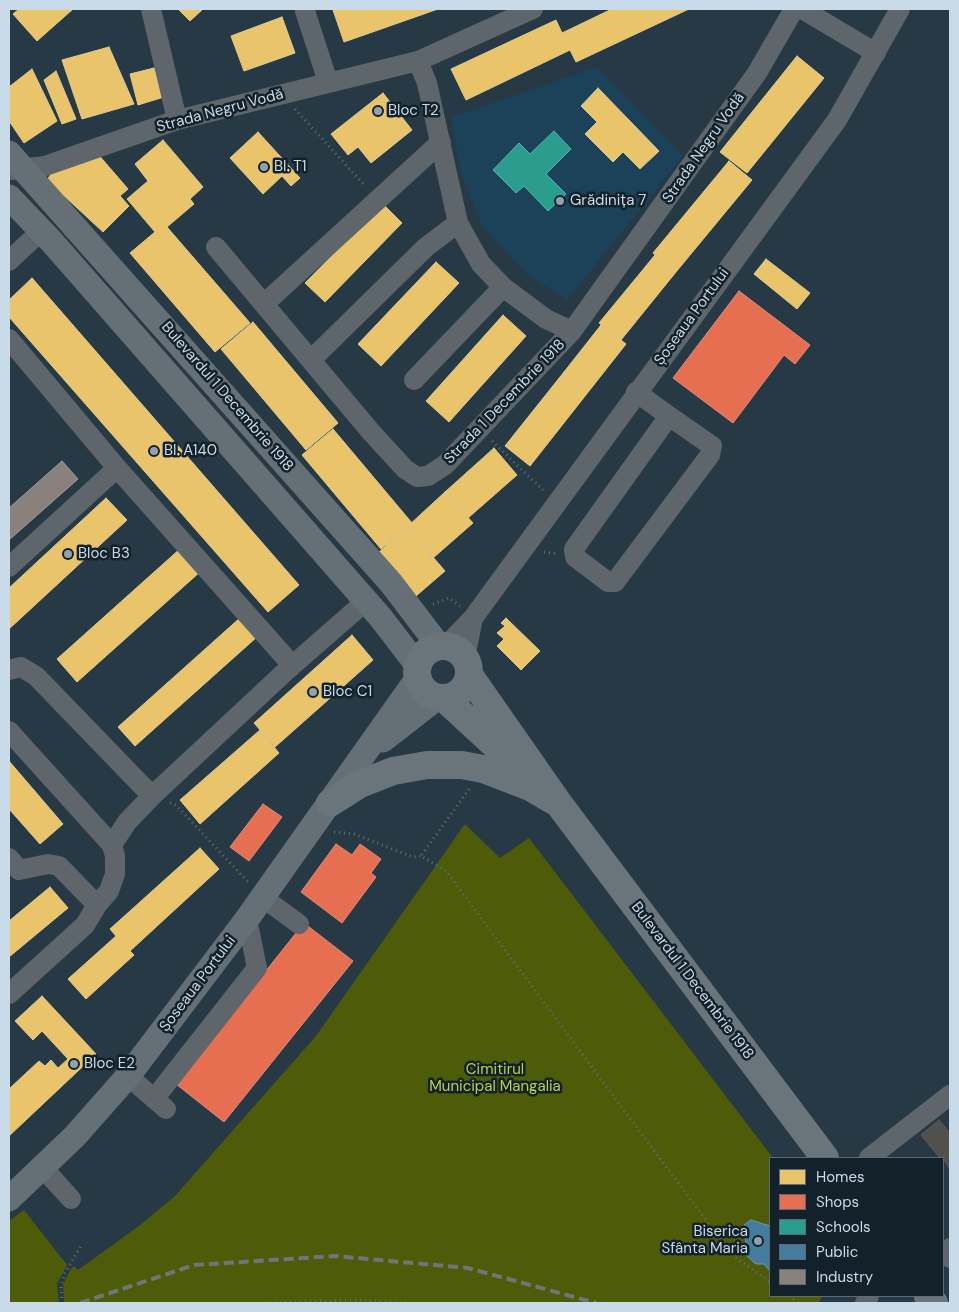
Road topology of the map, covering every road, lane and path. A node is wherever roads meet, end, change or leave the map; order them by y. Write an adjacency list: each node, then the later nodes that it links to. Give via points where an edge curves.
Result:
1 (151, 9): 11 (street)
2 (534, 9): 8 (street, Strada Negru Vodă)
3 (794, 9): 22 (street, Strada Negru Vodă, via 757,73)
4 (802, 9): 7 (street)
5 (900, 9): 7 (street, Șoseaua Portului)
6 (304, 10): 9 (street)
7 (876, 53): 26 (street, Șoseaua Portului, via 836,120)
8 (418, 60): 9 (street, Strada Negru Vodă); 12 (street)
9 (328, 82): 10 (street, Strada Negru Vodă)
10 (281, 94): 11 (street, Strada Negru Vodă); 15 (path)
11 (177, 120): 13 (street, Strada Negru Vodă, via 44,166)
12 (441, 142): 15 (street); 16 (street)
13 (14, 164): 33 (main road, Bulevardul 1 Decembrie 1918)
14 (9, 197): 17 (main road, Bulevardul 1 Decembrie 1918)
15 (377, 200): 21 (street)
16 (458, 223): 20 (street, via 481,264); 24 (street, via 426,247)
17 (41, 231): 19 (street); 32 (main road, Bulevardul 1 Decembrie 1918)
18 (216, 247): 21 (street, Strada 1 Decembrie 1918)
19 (9, 261)
20 (503, 287): 22 (street, via 546,319); 25 (street)
21 (264, 304): 24 (street, Strada 1 Decembrie 1918)
22 (572, 331): 28 (street, Strada 1 Decembrie 1918)
23 (9, 339): 29 (street)
24 (311, 360): 28 (street, Strada 1 Decembrie 1918, via 371,432 405,469 417,477 428,476 444,465)
25 (414, 380)
26 (636, 392): 27 (street); 30 (street, Șoseaua Portului)
27 (669, 416): 27 (street, via 712,446 710,455 615,582 608,582 575,557 574,549)
28 (479, 429): 30 (path)
29 (118, 468): 31 (street); 34 (street)
30 (556, 503): 33 (street, Șoseaua Portului, via 473,618)
31 (9, 567)
32 (366, 601): 34 (street); 36 (main road, Bulevardul 1 Decembrie 1918)
33 (455, 656): 36 (highway, via 425,652); 37 (highway, via 461,692); 43 (highway, Bulevardul 1 Decembrie 1918)
34 (292, 665): 41 (street)
35 (9, 670): 41 (street, via 21,667 36,676)
36 (417, 672): 37 (highway, via 424,692); 39 (main road, Șoseaua Portului)
37 (441, 698): 39 (main road); 43 (highway, Bulevardul 1 Decembrie 1918)
38 (9, 731): 45 (street)
39 (367, 752): 42 (main road, Șoseaua Portului)
40 (483, 769): 42 (highway, via 427,765 393,771 360,784); 43 (highway, via 530,787); 46 (path)
41 (152, 796): 45 (street, via 127,822); 48 (path, via 176,805)
42 (330, 803): 44 (main road, Șoseaua Portului)
43 (559, 804): 55 (highway, Bulevardul 1 Decembrie 1918)
44 (309, 832): 46 (path, via 354,834 413,857); 48 (main road, Șoseaua Portului)
45 (112, 845): 49 (street, via 115,874)
46 (421, 856): 63 (path, via 446,871 732,1255)
47 (12, 869): 49 (street, via 48,864 59,866)
48 (262, 896): 50 (main road, Șoseaua Portului); 51 (street)
49 (97, 905): 52 (street, via 85,925)
50 (247, 919): 53 (main road, Șoseaua Portului); 53 (street, via 257,968 160,1104)
51 (299, 924)
52 (9, 994)
53 (128, 1076): 57 (main road, Șoseaua Portului)
54 (950, 1095): 56 (street)
55 (824, 1157)
56 (871, 1157)
57 (43, 1168): 58 (main road, Șoseaua Portului); 59 (street)
58 (9, 1199)
59 (71, 1199)
60 (82, 1244): 65 (path, via 60,1287)
61 (950, 1248): 62 (street, via 946,1252)
62 (950, 1258)
63 (769, 1281)
64 (357, 1301): 67 (path); 68 (path)
65 (62, 1303)
66 (255, 1303): 67 (path)
67 (269, 1303)
68 (410, 1303)

